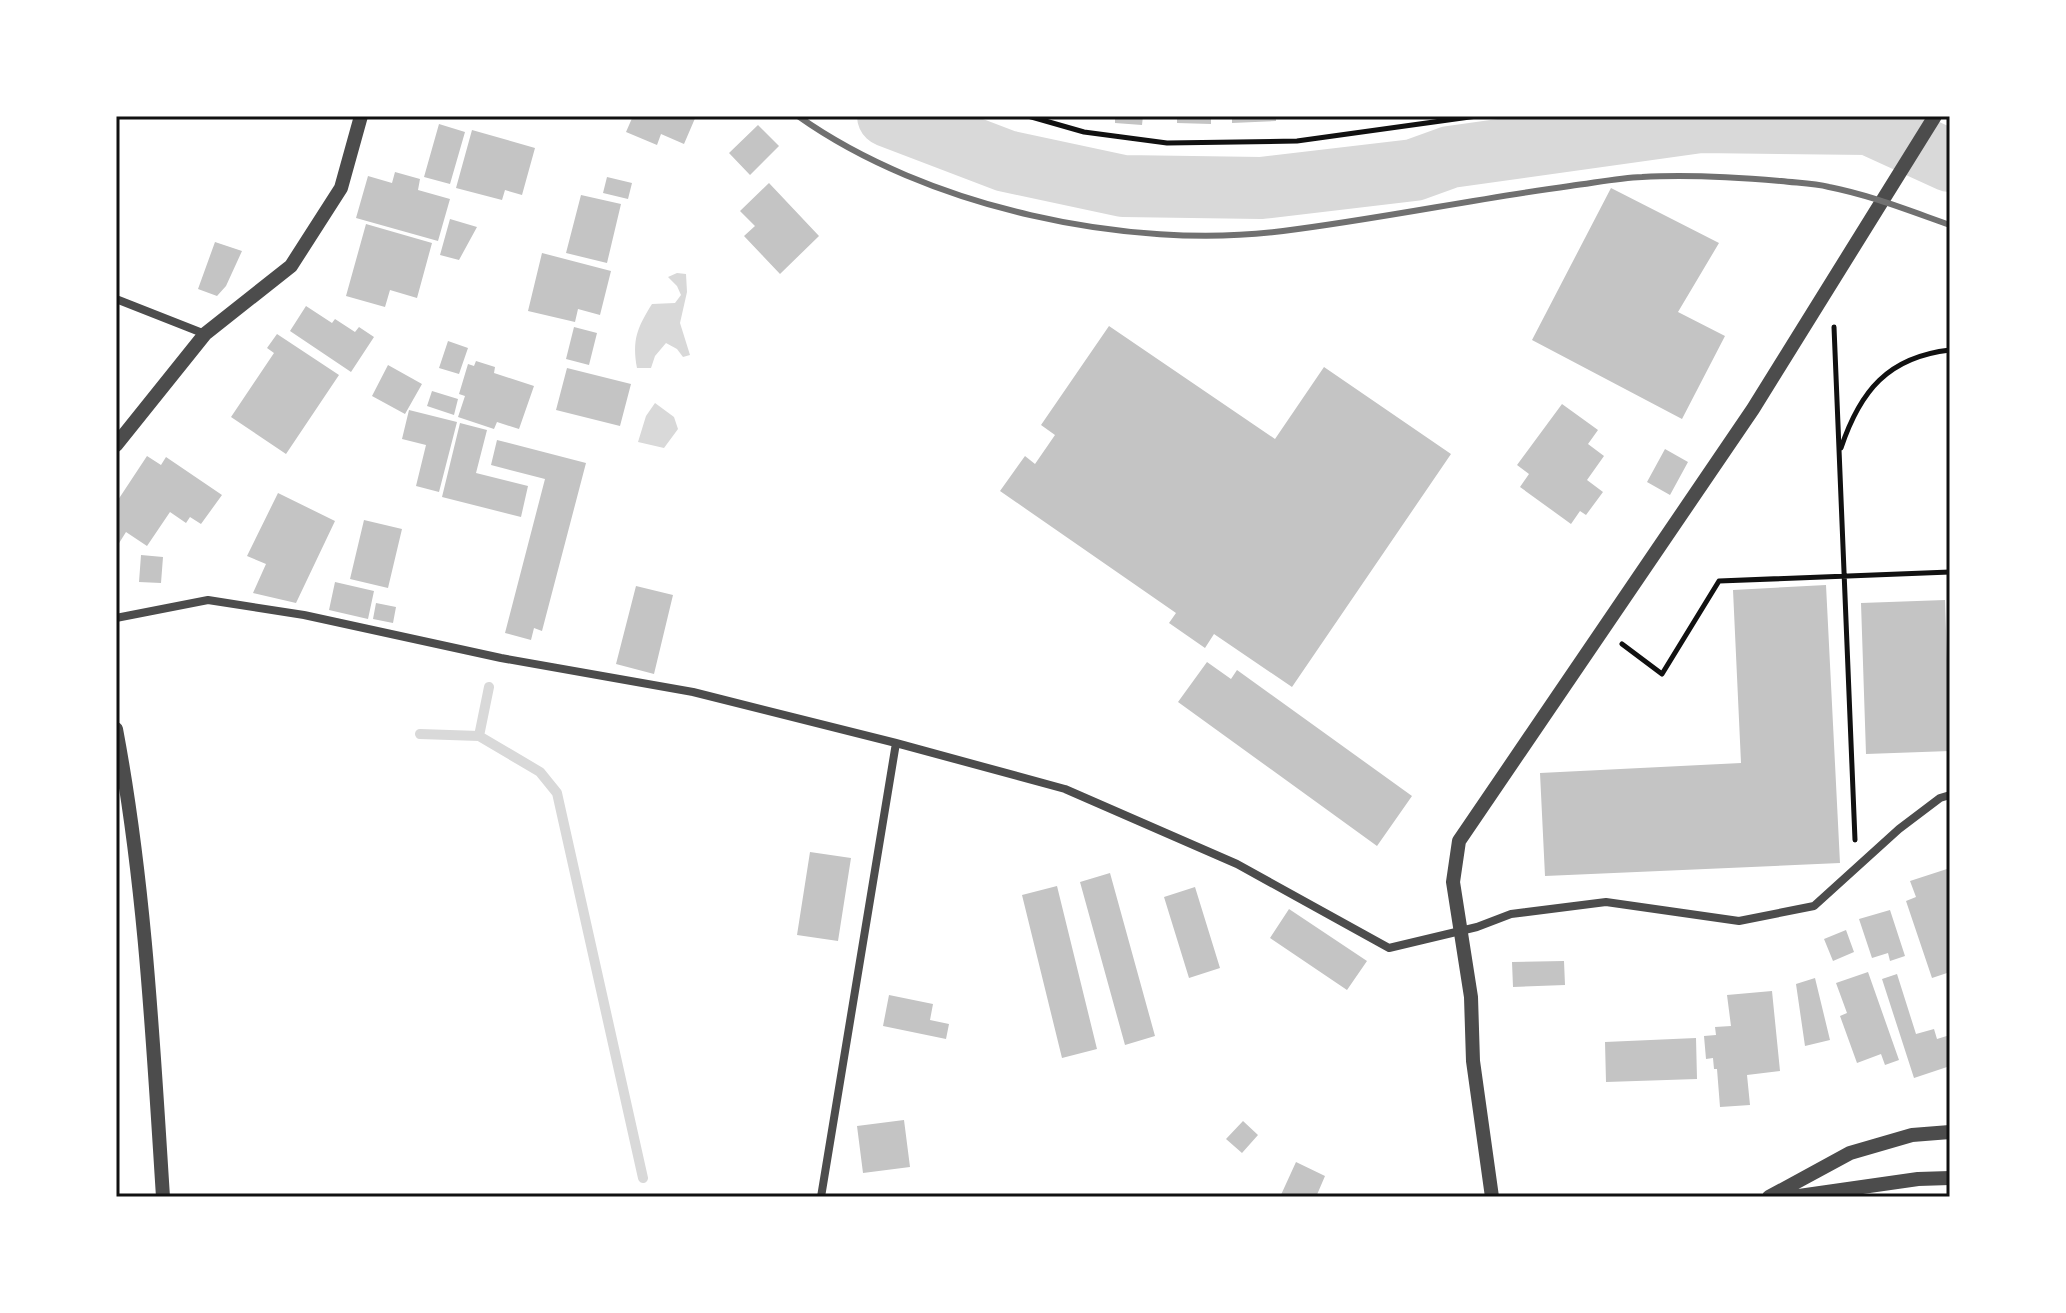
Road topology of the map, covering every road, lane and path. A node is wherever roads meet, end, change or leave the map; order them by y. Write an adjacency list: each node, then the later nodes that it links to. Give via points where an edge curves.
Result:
1 (361, 116): 7 (street, via 341,188 291,266)
2 (1028, 116): 3 (path, via 1084,132 1167,143 1297,141)
3 (1477, 116)
4 (1935, 116): 5 (street)
5 (1832, 280): 10 (path); 14 (street, via 1753,409)
6 (116, 299): 7 (street)
7 (205, 334): 9 (street)
8 (1950, 350): 10 (path, via 1911,358 1883,377 1852,416)
9 (116, 445)
10 (1839, 452): 12 (path)
11 (1950, 572): 12 (path)
12 (1844, 576): 14 (path, via 1719,581 1662,674); 19 (path)
13 (116, 618): 16 (street, via 208,600 304,615 693,692)
14 (1602, 629): 20 (street, via 1459,841 1453,882)
15 (116, 729): 17 (street)
16 (896, 743): 20 (street, via 1065,789 1237,864 1389,948); 24 (street)
17 (121, 785): 23 (street, via 152,1014)
18 (1950, 795): 19 (street, via 1899,829)
19 (1856, 869): 20 (street, via 1814,906 1739,921 1606,902 1511,914)
20 (1460, 931): 25 (street)
21 (1950, 1132): 26 (street, via 1912,1135 1850,1153)
22 (1950, 1178): 27 (street)
23 (163, 1197)
24 (821, 1197)
25 (1492, 1197)
26 (1769, 1197)
27 (1792, 1197)

